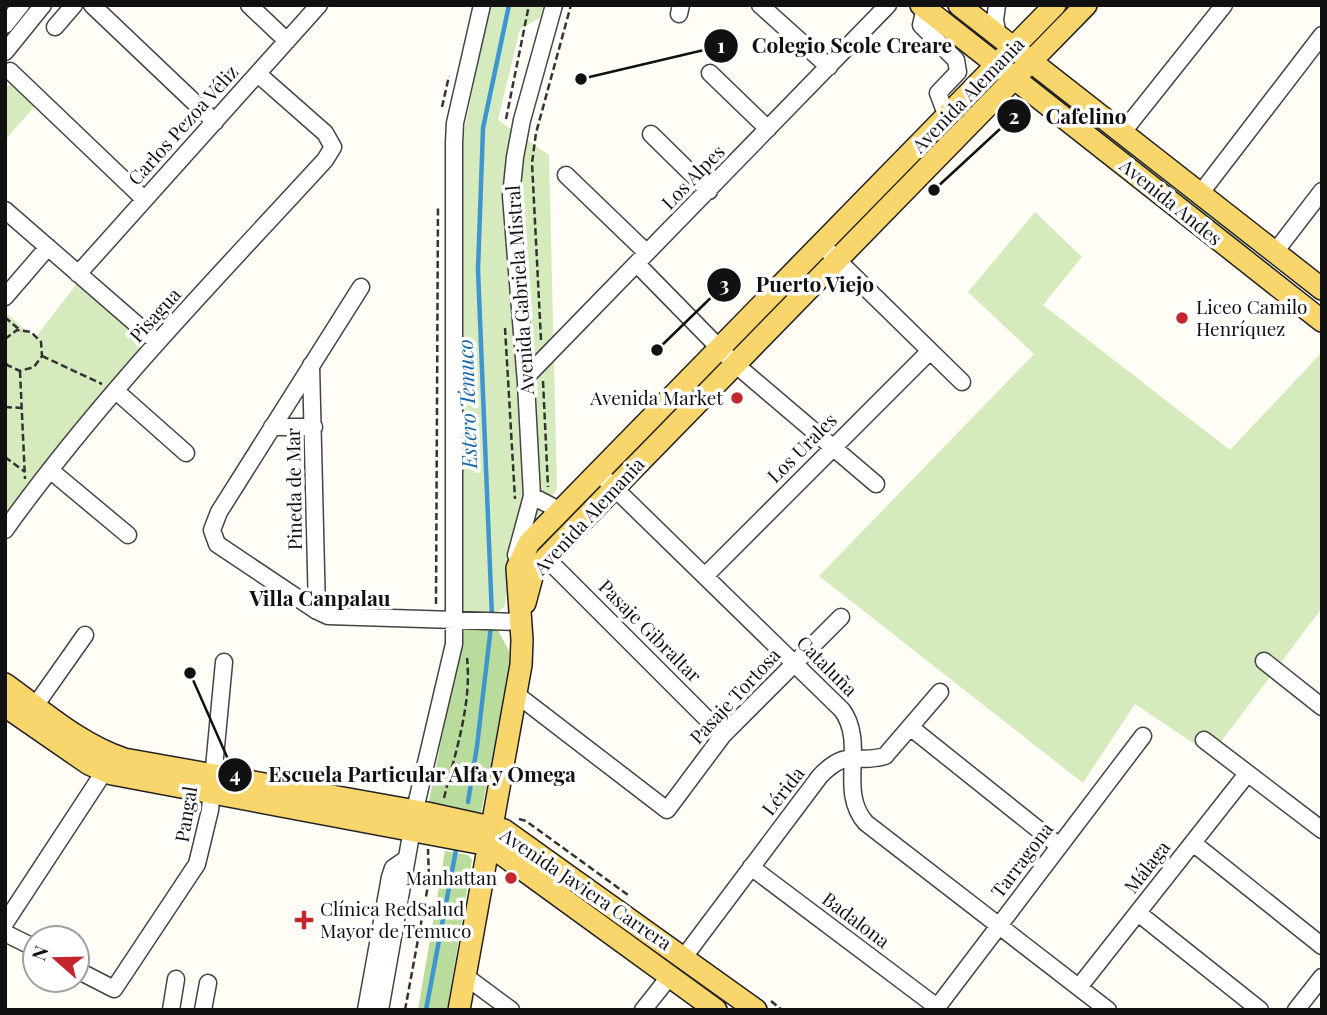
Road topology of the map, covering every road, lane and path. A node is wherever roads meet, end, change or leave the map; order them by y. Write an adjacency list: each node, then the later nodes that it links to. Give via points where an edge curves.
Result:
1 (22, 5): 19 (street)
2 (43, 5): 25 (street)
3 (74, 5): 20 (street)
4 (92, 5): 36 (street)
5 (249, 5): 23 (street)
6 (319, 5): 23 (street, Carlos Pezoa Véliz)
7 (482, 5): 92 (street, via 454,144)
8 (555, 5): 67 (street, Avenida Gabriela Mistral, via 522,120 511,196)
9 (571, 5): 64 (path, via 532,163)
10 (760, 5): 28 (street)
11 (888, 5): 28 (street, Los Alpes)
12 (959, 5): 24 (main road, Avenida Andes)
13 (997, 5): 24 (street, via 995,20)
14 (1031, 5): 21 (street, via 1035,15)
15 (1055, 5): 21 (main road, Avenida Alemania)
16 (1086, 5): 26 (main road, Avenida Alemania)
17 (1224, 5): 38 (street)
18 (930, 20): 27 (main road, Avenida Andes); 30 (street, via 956,60)
19 (5, 25)
20 (55, 27)
21 (1032, 30): 24 (main road, Avenida Alemania)
22 (1322, 35): 43 (street)
23 (287, 41): 32 (street, Carlos Pezoa Véliz)
24 (1006, 42): 26 (main road, Avenida Andes); 27 (main road, Avenida Alemania)
25 (5, 51)
26 (1031, 62): 33 (main road, Avenida Alemania); 38 (main road, Avenida Andes)
27 (998, 64): 33 (main road, Avenida Andes); 34 (main road, Avenida Alemania)
28 (829, 67): 37 (street, Los Alpes)
29 (10, 71): 44 (street)
30 (958, 72): 34 (street); 35 (street, via 938,93)
31 (710, 73): 37 (street)
32 (258, 74): 36 (street, Carlos Pezoa Véliz); 59 (street, Pisagua, via 325,133 333,147)
33 (1016, 79): 50 (main road, Avenida Alemania); 56 (main road, Avenida Andes)
34 (982, 81): 35 (main road, Avenida Alemania)
35 (947, 117): 46 (main road, Avenida Alemania)
36 (215, 122): 44 (street, Carlos Pezoa Véliz)
37 (768, 129): 41 (street, Los Alpes)
38 (1122, 133): 43 (main road, Avenida Andes)
39 (651, 134): 41 (street)
40 (566, 175): 49 (street)
41 (709, 191): 49 (street, Los Alpes)
42 (1322, 191): 48 (street)
43 (1200, 194): 48 (main road, Avenida Andes)
44 (144, 199): 51 (street, Carlos Pezoa Véliz)
45 (5, 210): 47 (street)
46 (822, 245): 50 (street); 62 (main road, Avenida Alemania)
47 (48, 247): 51 (street); 54 (street)
48 (1275, 252): 53 (main road, Avenida Andes)
49 (642, 259): 62 (street); 64 (street, Los Alpes)
50 (838, 261): 60 (street); 62 (main road, Avenida Alemania)
51 (78, 274): 59 (street)
52 (361, 287): 65 (street)
53 (1322, 289)
54 (5, 297)
55 (5, 321): 57 (path)
56 (1322, 321)
57 (22, 331): 58 (path); 61 (path, via 31,332 41,342)
58 (5, 339)
59 (157, 342): 69 (street, Pisagua)
60 (930, 351): 68 (street); 74 (street, Los Urales)
61 (42, 356): 66 (path, via 34,367); 69 (path)
62 (728, 356): 74 (street); 79 (main road, Avenida Alemania); 81 (main road, Avenida Alemania)
63 (5, 360): 66 (path)
64 (542, 360): 67 (street, Los Alpes); 84 (path, via 548,489)
65 (311, 365): 72 (street, Pineda de Mar); 73 (street)
66 (20, 371): 71 (path)
67 (526, 377): 82 (street, Avenida Gabriela Mistral)
68 (962, 382)
69 (116, 391): 75 (street); 77 (street, Pisagua)
70 (5, 407): 71 (path)
71 (22, 408): 78 (path)
72 (314, 427): 73 (street); 90 (street, Pineda de Mar)
73 (272, 428): 90 (street, via 212,530 217,544)
74 (832, 448): 80 (street); 89 (street, Los Urales)
75 (186, 453)
76 (5, 457): 78 (path)
77 (50, 470): 83 (street, Pisagua); 86 (street)
78 (24, 472): 83 (path)
79 (599, 472): 81 (street, Cataluña); 84 (main road, Avenida Alemania)
80 (876, 484)
81 (615, 488): 87 (main road, Avenida Alemania); 89 (street, Cataluña)
82 (532, 496): 84 (street); 88 (street, Avenida Gabriela Mistral, via 516,555)
83 (28, 497): 85 (street, Pisagua)
84 (556, 509): 88 (main road, Avenida Alemania, via 529,542)
85 (5, 530)
86 (128, 535)
87 (546, 558): 93 (main road, Avenida Alemania, via 533,573); 104 (street, Pasaje Gibraltar)
88 (517, 568): 93 (main road, Avenida Alemania)
89 (705, 576): 97 (street, Cataluña)
90 (317, 611): 92 (street, via 328,616)
91 (841, 618): 97 (street, Pasaje Tortosa)
92 (460, 621): 93 (street); 112 (street)
93 (514, 622): 100 (main road, via 521,665)
94 (85, 635): 101 (street)
95 (1264, 661): 102 (street)
96 (225, 662): 110 (street, Pangal)
97 (794, 663): 104 (street, Pasaje Tortosa); 107 (street, Cataluña, via 847,716)
98 (940, 692): 103 (street, Lérida)
99 (7, 693): 101 (main road, Avenida Javiera Carrera); 108 (main road, Avenida Javiera Carrera)
100 (516, 694): 104 (street, Pasaje Tortosa, via 667,810); 113 (main road)
101 (35, 706): 110 (main road, Avenida Javiera Carrera, via 114,756)
102 (1322, 707)
103 (910, 727): 107 (street, Lérida, via 885,756); 115 (street)
104 (723, 735)
105 (1143, 736): 115 (street, Tarragona)
106 (1204, 740): 109 (street)
107 (853, 757): 116 (street, Lérida, via 832,765 820,776); 119 (street, Cataluña, via 853,797 861,817)
108 (104, 772): 110 (main road, Avenida Javiera Carrera, via 141,781); 118 (street)
109 (1247, 774): 111 (street); 114 (street, Málaga)
110 (212, 783): 112 (main road, Avenida Javiera Carrera); 128 (street, Pangal, via 208,828 197,864 114,989)
111 (1318, 821)
112 (418, 827): 113 (main road, Avenida Javiera Carrera); 123 (street); 138 (path, via 429,880)
113 (490, 836): 124 (main road, Avenida Javiera Carrera, via 504,830); 125 (main road, Avenida Javiera Carrera); 127 (main road)
114 (1193, 843): 117 (street, Málaga); 122 (street)
115 (1059, 846): 119 (street, Tarragona)
116 (751, 867): 124 (street, Lérida); 133 (street, Badalona)
117 (1138, 913): 132 (street, Málaga); 145 (street)
118 (5, 923)
119 (1000, 924): 132 (street, Cataluña); 133 (street, Tarragona)
120 (5, 933): 121 (street)
121 (21, 941)
122 (1322, 946)
123 (383, 952): 136 (street); 137 (street)
124 (684, 957): 125 (main road); 143 (main road, Avenida Javiera Carrera)
125 (651, 962): 126 (main road, Avenida Javiera Carrera)
126 (670, 975): 141 (street); 142 (main road, Avenida Javiera Carrera)
127 (465, 976): 139 (main road); 140 (street)
128 (91, 977)
129 (1322, 977): 146 (street)
130 (176, 979): 134 (street)
131 (208, 983): 135 (street)
132 (1079, 987): 144 (street, Cataluña)
133 (936, 1008)
134 (171, 1010)
135 (203, 1010)
136 (366, 1010)
137 (380, 1010)
138 (405, 1010)
139 (459, 1010)
140 (511, 1010)
141 (643, 1010)
142 (716, 1010)
143 (756, 1010)
144 (1108, 1010)
145 (1259, 1010)
146 (1296, 1010)

